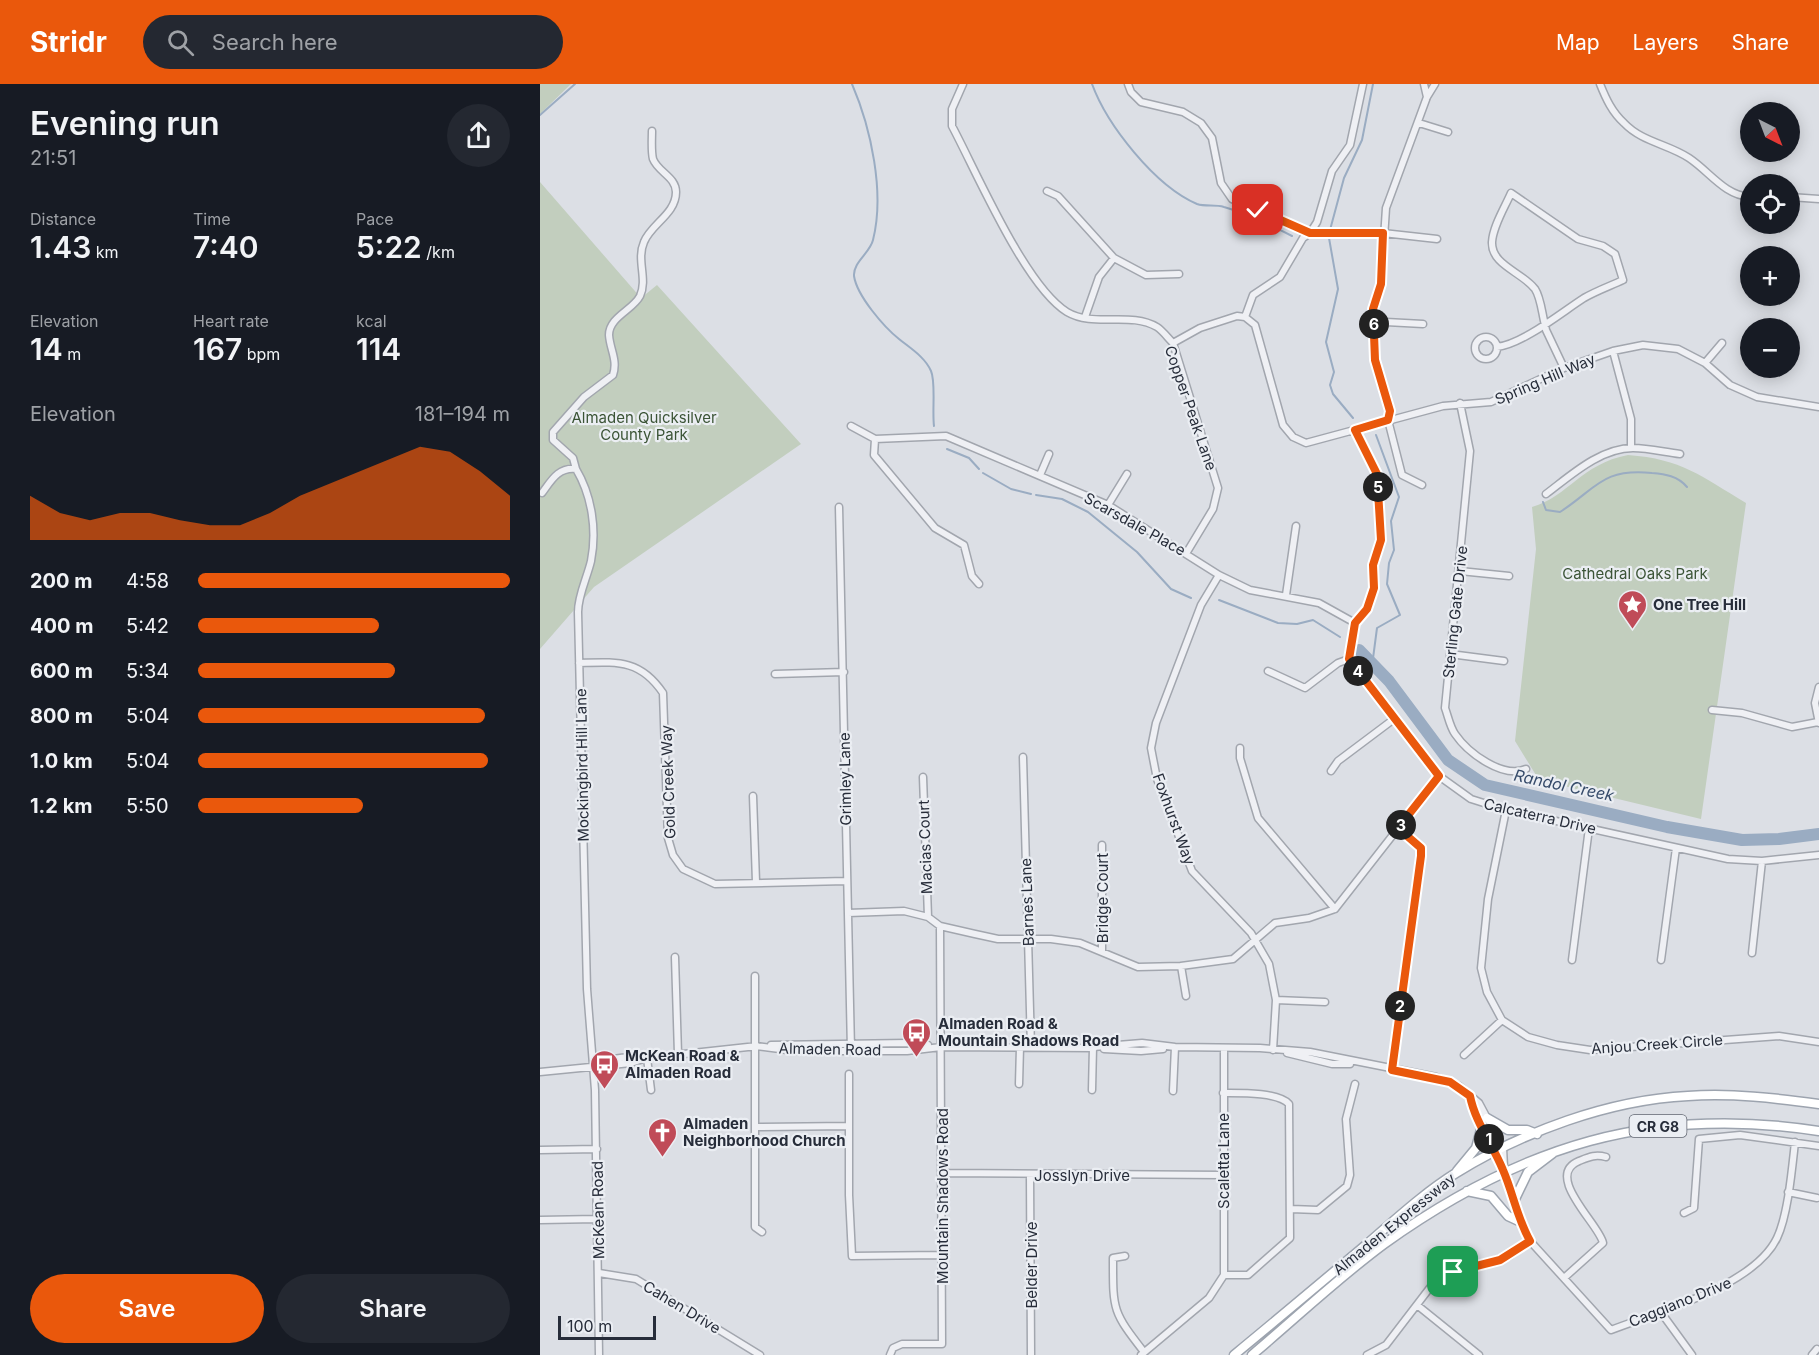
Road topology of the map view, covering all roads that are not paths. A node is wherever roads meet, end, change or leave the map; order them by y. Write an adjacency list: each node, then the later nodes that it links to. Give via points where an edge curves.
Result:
1 (963, 84): 20 (street, Copper Peak Lane, via 952,109 952,126 1020,256 1046,291 1068,312)
2 (1128, 84): 15 (street, via 1140,102 1183,112 1201,123 1212,138 1221,183 1232,199)
3 (1363, 84): 15 (street, via 1350,145 1332,171)
4 (1424, 84): 7 (street)
5 (1435, 84): 7 (street)
6 (1600, 84): 12 (street, via 1608,105 1625,125 1643,138 1690,158 1729,192)
7 (1427, 97): 8 (street)
8 (1419, 123): 10 (street); 16 (street, via 1386,208)
9 (652, 131): 40 (street, Mockingbird Hill Lane, via 653,159 674,182 675,200 645,239 640,295 611,329 613,375 584,397 553,432 553,440 573,458)
10 (1448, 132)
11 (1047, 191): 18 (street, via 1058,196)
12 (1740, 195)
13 (1800, 198): 14 (street)
14 (1819, 199)
15 (1310, 233): 16 (street); 21 (street, via 1280,277 1253,295)
16 (1383, 233): 17 (street); 22 (street, via 1382,276 1373,309)
17 (1437, 238)
18 (1114, 258): 19 (street, via 1146,275); 20 (street, via 1099,277)
19 (1179, 274)
20 (1085, 317): 25 (street, Copper Peak Lane, via 1125,319 1156,327)
21 (1245, 317): 25 (street, via 1200,328); 35 (street, Spring Hill Way, via 1255,325 1283,425 1293,437 1306,443)
22 (1374, 324): 23 (street); 33 (street, via 1375,360 1390,411)
23 (1424, 324)
24 (1545, 325): 24 (street, via 1584,298 1623,280 1615,254 1578,239 1510,193 1492,239 1493,251 1501,263 1524,277 1537,291); 27 (street); 30 (street)
25 (1173, 343): 49 (street, Copper Peak Lane, via 1218,488 1213,509)
26 (1722, 343): 29 (street)
27 (1497, 347)
28 (1613, 351): 29 (street, Spring Hill Way, via 1643,345 1678,349); 30 (street, Spring Hill Way); 37 (street, via 1631,419)
29 (1705, 363): 32 (street, Spring Hill Way, via 1730,386 1757,397)
30 (1564, 368): 31 (street, Spring Hill Way, via 1491,402)
31 (1461, 403): 33 (street, Spring Hill Way); 50 (street, Sterling Gate Drive, via 1470,452)
32 (1819, 406)
33 (1388, 420): 35 (street, Spring Hill Way); 43 (street, via 1402,475)
34 (851, 426): 36 (street)
35 (1355, 430): 55 (street, via 1377,474 1381,540 1373,565 1374,588 1367,609)
36 (875, 438): 42 (street, Scarsdale Place, via 946,436); 53 (street, via 874,455 935,528 964,545 972,576)
37 (1631, 448): 39 (street); 45 (street, via 1593,460)
38 (1049, 454): 42 (street)
39 (1680, 454)
40 (576, 469): 44 (street, via 556,474); 59 (street, Mockingbird Hill Lane, via 588,488 593,521 591,560 578,607)
41 (1127, 474): 46 (street)
42 (1040, 475): 46 (street, Scarsdale Place)
43 (1422, 485)
44 (542, 494)
45 (1546, 494)
46 (1108, 505): 49 (street, Scarsdale Place)
47 (839, 507): 61 (street, Grimley Lane)
48 (1296, 526): 54 (street)
49 (1186, 552): 51 (street, Scarsdale Place)
50 (1460, 572): 52 (street); 56 (street, Sterling Gate Drive)
51 (1219, 575): 54 (street, Scarsdale Place, via 1250,590); 88 (street, Foxhurst Way, via 1197,615 1156,723 1151,748 1157,779 1192,871)
52 (1509, 576)
53 (979, 584)
54 (1286, 595): 55 (street, Scarsdale Place, via 1319,603)
55 (1355, 623): 57 (street)
56 (1450, 654): 58 (street); 69 (street, Sterling Gate Drive, via 1445,708 1453,733 1473,754 1501,768 1519,772)
57 (1349, 659): 60 (street, via 1305,688); 65 (street, Calcaterra Drive)
58 (1504, 661)
59 (579, 663): 82 (street, Gold Creek Way, via 620,662 640,668 663,693 668,838 683,869 715,884); 113 (street, Mockingbird Hill Lane, via 587,989)
60 (1268, 671)
61 (844, 672): 62 (street); 81 (street, Grimley Lane)
62 (775, 674)
63 (1819, 687): 66 (street, via 1815,704)
64 (1712, 710): 66 (street, via 1742,713 1792,727)
65 (1394, 720): 70 (street, via 1338,761); 71 (street, Calcaterra Drive)
66 (1819, 722)
67 (1240, 748): 83 (street, via 1258,818)
68 (1023, 757): 87 (street, Barnes Lane)
69 (1526, 769)
70 (1331, 771)
71 (1439, 776): 74 (street, Calcaterra Drive, via 1471,800); 75 (street)
72 (923, 777): 85 (street, Macias Court)
73 (753, 796): 82 (street)
74 (1506, 810): 76 (street, Calcaterra Drive); 99 (street, Anjou Creek Circle, via 1488,899 1481,968 1487,992)
75 (1398, 828): 83 (street); 114 (street, via 1421,848 1421,856)
76 (1589, 828): 78 (street, Calcaterra Drive); 92 (street)
77 (1102, 845): 89 (street, Bridge Court)
78 (1676, 848): 80 (street, Calcaterra Drive, via 1728,859); 93 (street)
79 (1819, 855): 80 (street, Calcaterra Drive)
80 (1762, 861): 90 (street)
81 (846, 881): 82 (street, Gold Creek Way); 84 (street, Grimley Lane)
82 (756, 882)
83 (1335, 909): 88 (street, via 1275,923)
84 (848, 913): 85 (street, via 904,911); 102 (street, Grimley Lane)
85 (928, 917): 86 (street)
86 (940, 926): 87 (street, via 998,939); 103 (street, Mountain Shadows Road)
87 (1029, 938): 89 (street, via 1080,943); 105 (street, Barnes Lane)
88 (1256, 941): 94 (street, via 1233,959); 97 (street, Foxhurst Way, via 1269,964)
89 (1101, 951): 94 (street, via 1138,967)
90 (1752, 952)
91 (675, 957): 110 (street)
92 (1572, 960)
93 (1661, 960)
94 (1181, 966): 96 (street)
95 (754, 976): 101 (street)
96 (1186, 996)
97 (1276, 1000): 98 (street); 109 (street, Foxhurst Way)
98 (1325, 1002)
99 (1502, 1020): 100 (street, Anjou Creek Circle, via 1528,1037 1590,1050 1779,1036); 111 (street)
100 (1819, 1042)
101 (756, 1046): 102 (street, Almaden Road); 110 (street, Almaden Road); 130 (street)
102 (850, 1046): 103 (street, Almaden Road, via 908,1043)
103 (941, 1047): 104 (street, Almaden Road); 141 (street, Mountain Shadows Road)
104 (1020, 1047): 105 (street, Almaden Road); 117 (street)
105 (1031, 1047): 106 (street, Almaden Road)
106 (1093, 1047): 107 (street, Almaden Road, via 1141,1051); 120 (street)
107 (1175, 1047): 108 (street, Almaden Road); 121 (street)
108 (1224, 1048): 109 (street, Almaden Road); 122 (street, Scaletta Lane)
109 (1274, 1050): 114 (street, Almaden Road, via 1310,1052)
110 (678, 1054): 112 (street, Almaden Road)
111 (1464, 1055)
112 (647, 1058): 113 (street, Almaden Road, via 630,1056); 119 (street)
113 (594, 1065): 115 (street, Almaden Road); 135 (street, McKean Road)
114 (1392, 1070): 123 (street, Almaden Road, via 1450,1082)
115 (540, 1072)
116 (849, 1074): 128 (street)
117 (1019, 1084)
118 (1355, 1084): 149 (street, via 1346,1119 1350,1174 1347,1186 1318,1210)
119 (651, 1090)
120 (1092, 1090)
121 (1173, 1091)
122 (1223, 1093): 144 (street, Scaletta Lane); 149 (street, via 1252,1093 1289,1104)
123 (1470, 1096): 127 (street, Almaden Road); 129 (street, Almaden Road)
124 (1819, 1096): 125 (main road)
125 (1803, 1102): 126 (main road, Almaden Expressway / CR G8); 132 (main road, Almaden Expressway / CR G8, via 1721,1095 1658,1099 1597,1112)
126 (1819, 1104)
127 (1487, 1118): 132 (main road, via 1508,1130); 137 (street, Almaden Road)
128 (849, 1126): 130 (street); 156 (street, via 852,1256)
129 (1482, 1126): 137 (street, Almaden Road); 142 (main road, via 1476,1148)
130 (756, 1127): 154 (street, via 755,1227)
131 (1819, 1131): 138 (main road, Almaden Expressway / CR G8, via 1759,1123 1659,1126)
132 (1537, 1134): 137 (main road, Almaden Expressway / CR G8)
133 (1795, 1142): 134 (street); 146 (street, Caggiano Drive); 150 (street, via 1740,1135 1699,1139 1694,1208)
134 (1819, 1146)
135 (597, 1149): 136 (street); 151 (street, McKean Road)
136 (540, 1150)
137 (1499, 1150): 140 (street, Almaden Road); 142 (main road, Almaden Expressway / CR G8)
138 (1556, 1151): 140 (main road, Almaden Expressway / CR G8); 148 (main road, via 1528,1172)
139 (1606, 1157): 160 (street, via 1594,1155 1569,1170 1568,1181 1576,1202 1600,1231 1603,1243)
140 (1504, 1171): 145 (main road, Almaden Expressway / CR G8); 148 (street, Almaden Road)
141 (942, 1173): 143 (street, Josslyn Drive); 156 (street, Mountain Shadows Road)
142 (1455, 1174): 170 (main road, Almaden Expressway / CR G8)
143 (1030, 1175): 144 (street, Josslyn Drive); 169 (street, Belder Drive)
144 (1223, 1175): 159 (street, Scaletta Lane)
145 (1467, 1191): 153 (main road, via 1491,1196 1508,1216); 171 (main road, Almaden Expressway / CR G8, via 1384,1245)
146 (1788, 1192): 147 (street); 162 (street, Caggiano Drive, via 1778,1236 1764,1258 1737,1279)
147 (1817, 1198)
148 (1514, 1201): 153 (street, Almaden Road)
149 (1291, 1209): 159 (street, via 1290,1238 1248,1275)
150 (1684, 1213)
151 (597, 1219): 152 (street); 158 (street, McKean Road)
152 (540, 1220)
153 (1521, 1222): 155 (street, Almaden Road)
154 (762, 1232)
155 (1530, 1241): 160 (street, Almaden Road); 161 (street, via 1500,1260 1453,1272 1432,1285)
156 (942, 1255): 168 (street, Mountain Shadows Road, via 942,1344 902,1344 893,1348)
157 (1125, 1256): 165 (street, via 1113,1258 1114,1309)
158 (599, 1273): 166 (street, McKean Road); 167 (street, Cahen Drive, via 636,1279)
159 (1224, 1275): 165 (street, via 1209,1298)
160 (1564, 1278): 163 (street, Almaden Road)
161 (1417, 1305): 172 (street, via 1386,1345); 173 (street)
162 (1660, 1311): 163 (street, Caggiano Drive); 174 (street)
163 (1611, 1330)
164 (1817, 1349): 175 (street)
165 (1142, 1353)
166 (599, 1355)
167 (760, 1355)
168 (890, 1355)
169 (1031, 1355)
170 (1234, 1355)
171 (1252, 1355)
172 (1366, 1355)
173 (1479, 1355)
174 (1692, 1355)
175 (1812, 1355)

